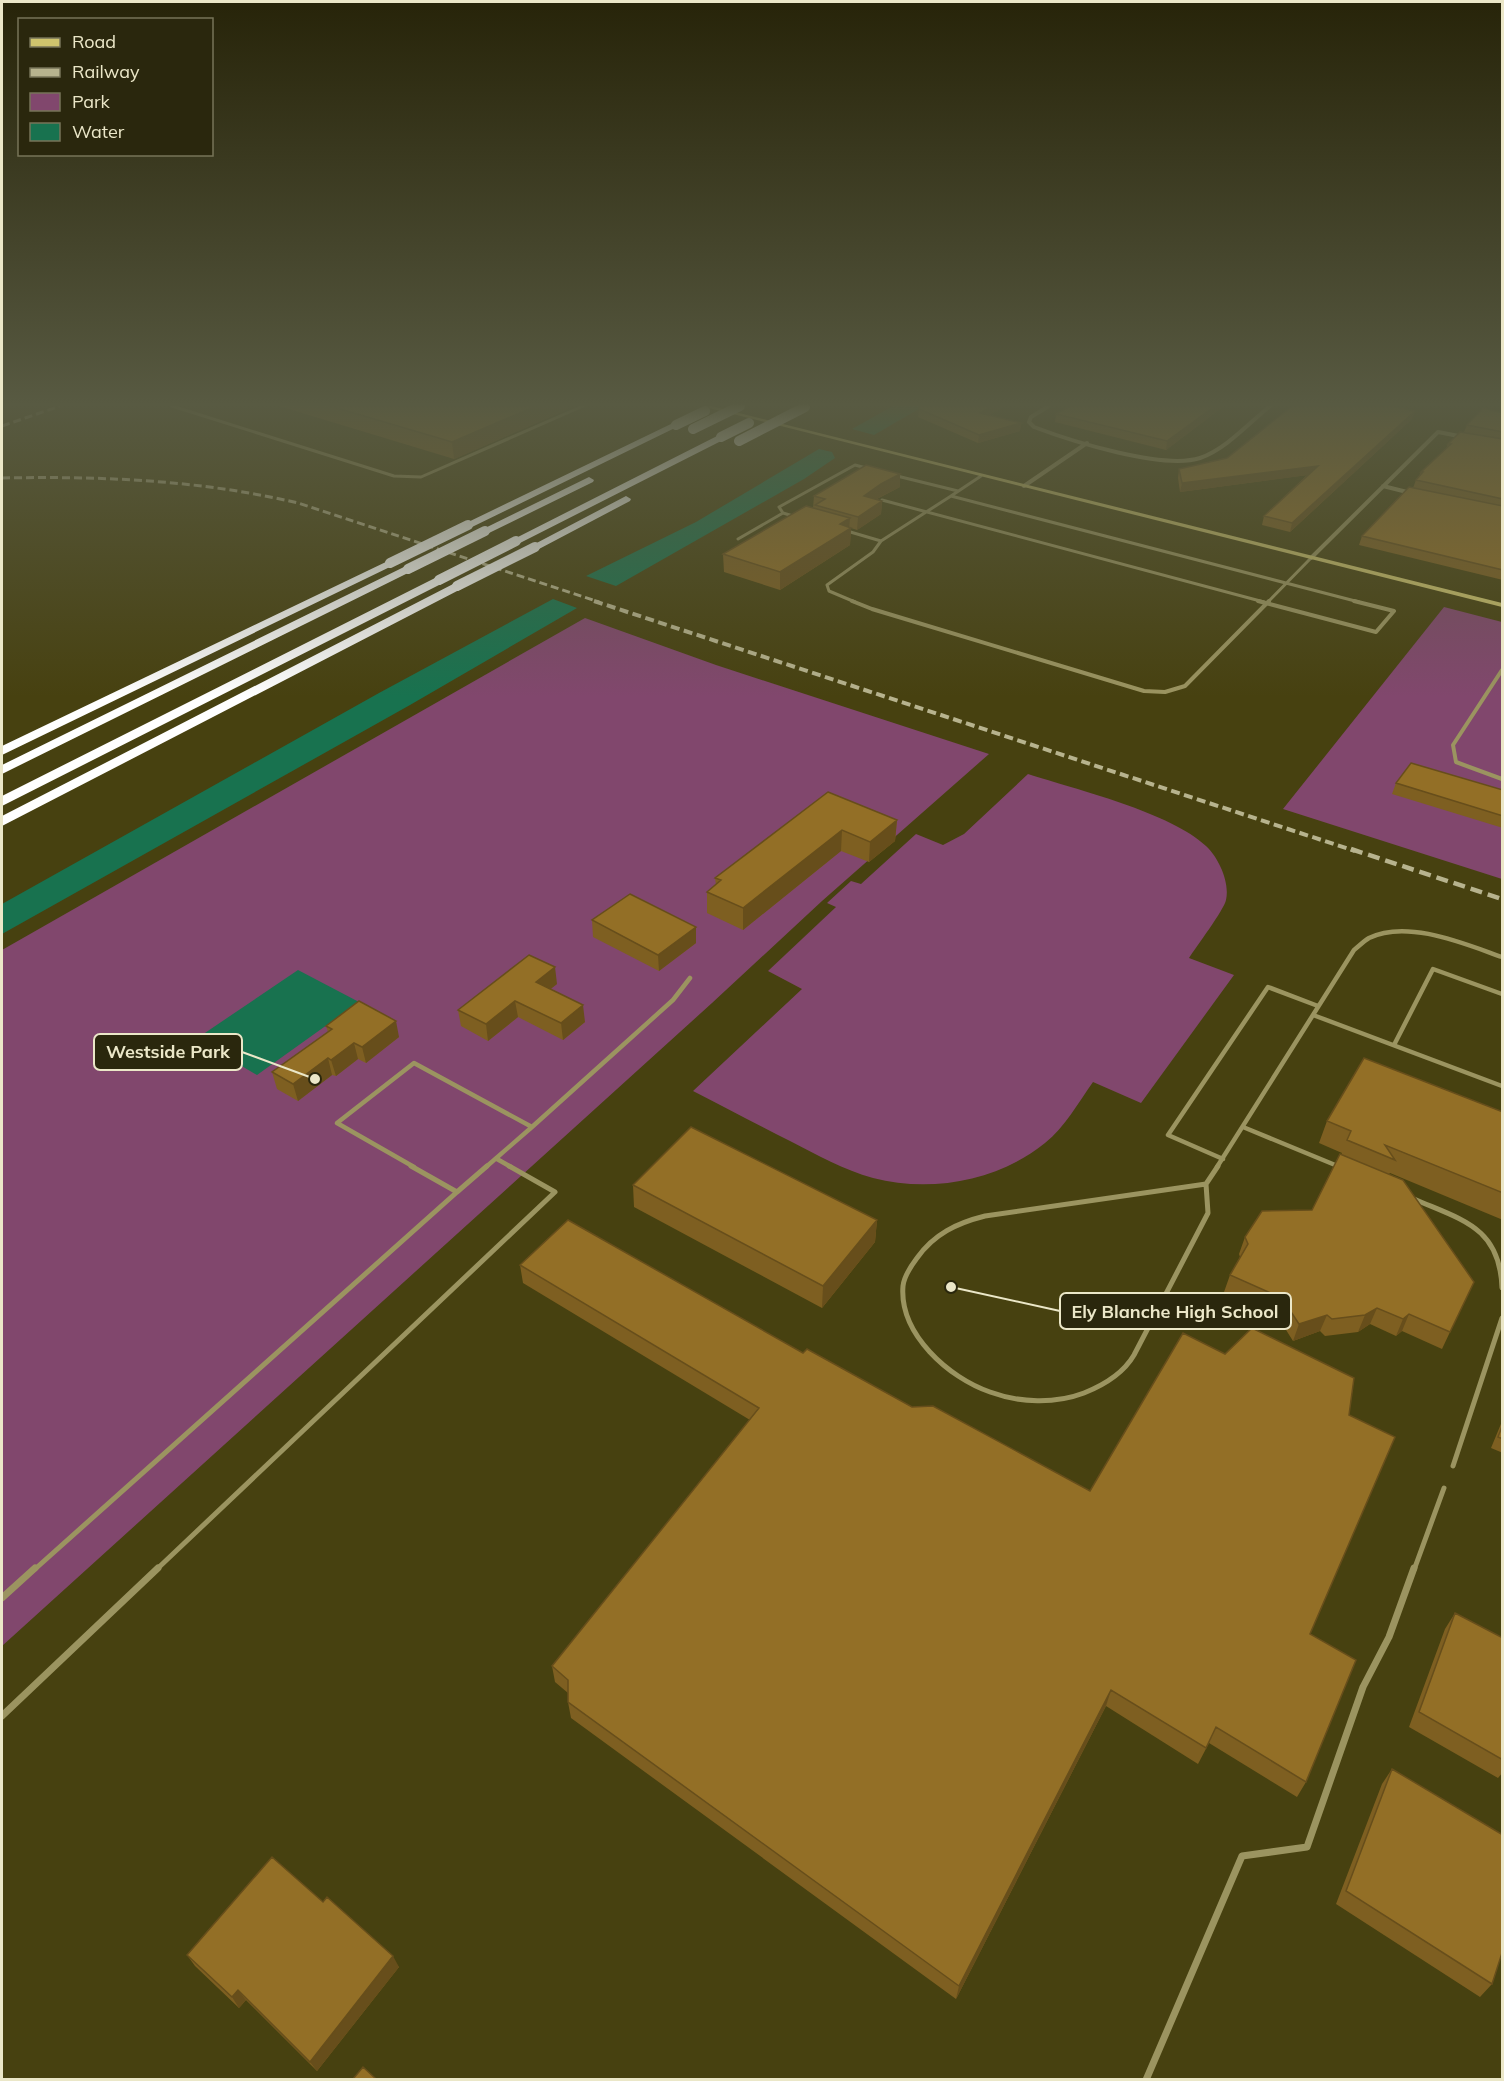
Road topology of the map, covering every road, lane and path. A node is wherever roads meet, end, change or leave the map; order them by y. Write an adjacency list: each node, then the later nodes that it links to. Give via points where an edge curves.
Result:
1 (513, 503): 22 (highway, bridge)
2 (542, 503): 23 (highway, bridge)
3 (591, 503): 25 (highway, bridge)
4 (619, 503): 26 (highway, bridge)
5 (786, 503): 12 (lane, via 779,507)
6 (894, 503): 11 (lane)
7 (940, 503): 11 (lane)
8 (978, 503): 18 (lane)
9 (1092, 503): 17 (street)
10 (1366, 503): 17 (street)
11 (927, 512): 16 (lane); 19 (lane)
12 (783, 513): 13 (lane); 15 (lane)
13 (794, 516)
14 (837, 529): 16 (lane)
15 (738, 539)
16 (881, 541): 19 (lane, via 873,552 827,585 829,591 872,609 1151,692 1171,692 1185,686)
17 (1311, 558): 18 (lane); 20 (street)
18 (1285, 583): 19 (lane); 19 (lane, via 1394,612 1376,632)
19 (1265, 603)
20 (1503, 605)
21 (1503, 670): 24 (lane, via 1453,745 1456,762)
22 (2, 751)
23 (2, 770)
24 (1503, 779)
25 (2, 802)
26 (2, 822)
27 (1503, 957): 30 (lane, via 1429,935 1382,934 1362,940)
28 (690, 978): 34 (lane, via 672,1000)
29 (1503, 994): 32 (lane, via 1433,969)
30 (1318, 1006): 31 (lane); 36 (lane, via 1268,987 1168,1135)
31 (1313, 1015): 32 (lane); 35 (lane)
32 (1394, 1046): 33 (lane)
33 (1503, 1086)
34 (532, 1127): 37 (lane); 40 (lane, via 414,1064 337,1123)
35 (1243, 1127): 36 (lane); 38 (lane)
36 (1223, 1158): 39 (lane)
37 (497, 1159): 40 (lane); 47 (lane, via 555,1191)
38 (1347, 1170)
39 (1206, 1184): 39 (lane, via 985,1216 954,1225 921,1252 907,1274 903,1295 910,1322 942,1364 990,1393 1036,1401 1073,1398 1094,1391 1126,1367 1208,1213)
40 (457, 1192): 46 (lane)
41 (1412, 1198): 42 (lane, via 1445,1212 1486,1237 1502,1269)
42 (1503, 1288)
43 (1503, 1318): 44 (lane)
44 (1453, 1466)
45 (1443, 1488): 48 (lane, via 1389,1637 1363,1687 1307,1847 1242,1856)
46 (2, 1598)
47 (2, 1716)
48 (1146, 2079)

